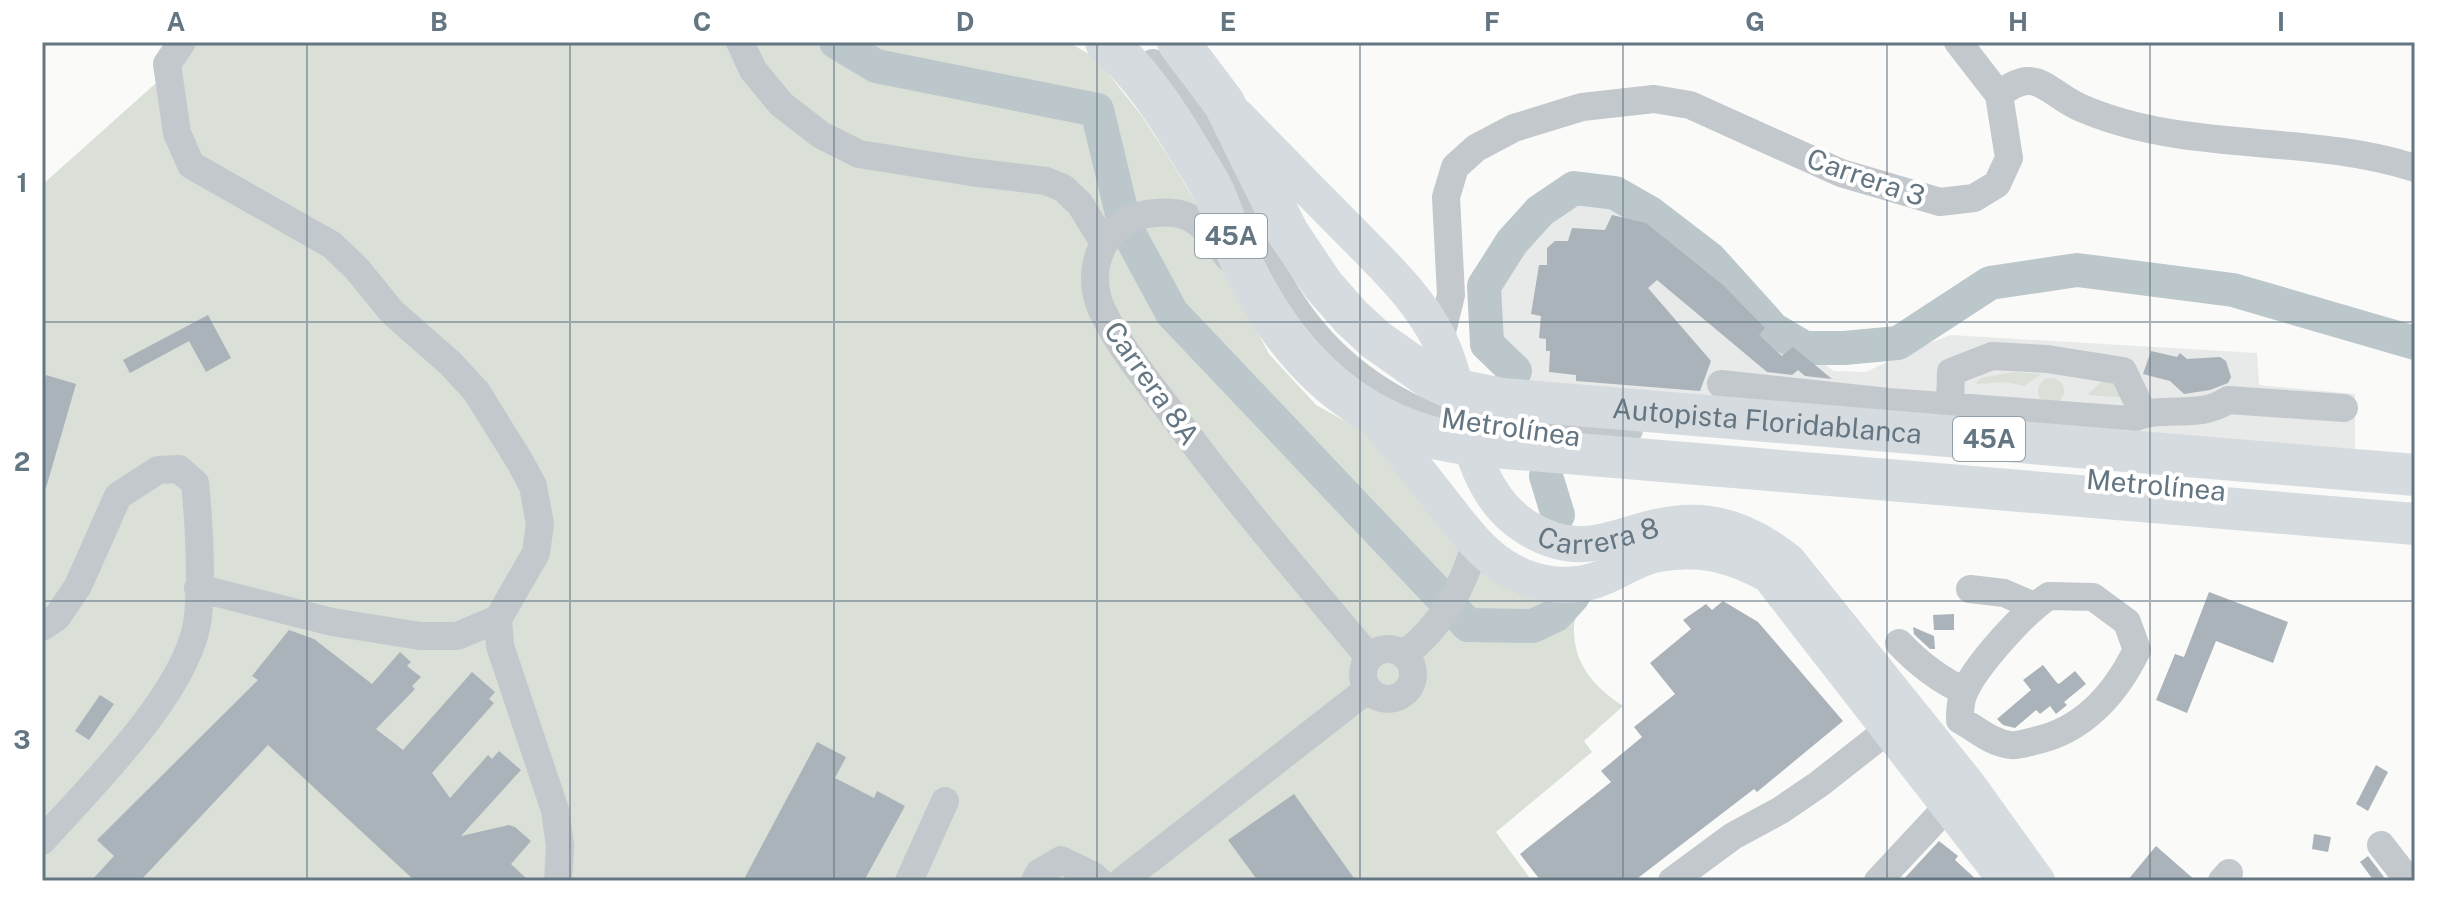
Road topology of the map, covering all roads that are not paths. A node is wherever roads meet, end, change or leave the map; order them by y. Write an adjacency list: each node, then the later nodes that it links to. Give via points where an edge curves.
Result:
1 (182, 42): 32 (street, via 167,64 177,133 191,165 332,245 392,312 476,391 519,460 533,486 540,524 536,553)
2 (740, 42): 11 (street, via 753,70 781,104 821,135 859,154 1046,181 1063,188)
3 (1106, 42): 12 (highway, 45A, via 1172,121 1214,193)
4 (1133, 42): 20 (street, Metrolínea, via 1206,131 1231,171 1272,268 1317,338 1355,374 1408,407 1445,421)
5 (1149, 42): 20 (street, Metrolínea, via 1206,111 1243,167 1290,273 1340,339 1392,380)
6 (1178, 42): 9 (highway, 45A)
7 (1958, 42): 8 (street)
8 (1999, 95): 10 (street, via 2014,82 2033,81 2106,118 2170,135 2284,143); 13 (street, Carrera 3, via 2009,158 1997,184 1974,198 1940,202 1841,173 1690,105 1654,99 1582,107 1514,128 1476,148 1455,167 1446,197 1451,295)
9 (1224, 103): 13 (main road, Carrera 8, via 1412,294); 20 (highway, 45A, via 1288,233 1323,285 1376,340 1453,389)
10 (2415, 168)
11 (1110, 235): 12 (street, via 1143,213 1187,216 1206,228); 36 (street, Carrera 8A, via 1094,270 1095,293 1124,349 1195,445)
12 (1253, 286): 19 (highway, 45A, via 1304,360)
13 (1440, 340): 28 (main road, Carrera 8, via 1480,469 1510,515 1560,542)
14 (1951, 372): 16 (street); 17 (street); 21 (street, via 1992,356 2123,371)
15 (1721, 384): 16 (street)
16 (1888, 402): 17 (street)
17 (1950, 406): 21 (street)
18 (2344, 408): 21 (street, via 2228,400)
19 (1372, 413): 20 (highway, 45A, via 1424,434); 27 (main road, Carrera 8)
20 (1497, 428): 22 (highway, Autopista Floridablanca / 45A); 27 (main road)
21 (2133, 428): 22 (highway, Autopista Floridablanca / 45A); 23 (highway, Autopista Floridablanca / 45A)
22 (1562, 429): 24 (street, Metrolínea, via 2127,464); 25 (street, Metrolínea); 26 (highway, Autopista Floridablanca / 45A)
23 (2415, 475)
24 (2415, 491)
25 (2415, 506)
26 (2415, 524)
27 (1476, 542): 28 (main road, Carrera 8, via 1522,577 1571,585 1618,569); 35 (street, via 1468,572 1439,623)
28 (1643, 545): 40 (main road, Carrera 8, via 1717,553 1769,575); 40 (main road, Carrera 8, via 1681,523 1706,523 1756,538 1788,561)
29 (198, 588): 32 (street, via 332,622 420,636 457,636); 33 (street, via 195,483 179,469 158,470 118,496 78,586 57,617); 44 (street, via 198,619 182,668 134,737)
30 (1970, 589): 31 (street, via 2004,593)
31 (2034, 606): 38 (street); 39 (street, via 2049,596 2093,597 2127,622 2137,650 2123,679 2097,708 2054,737 2013,746 1991,740)
32 (498, 619): 46 (street, via 500,646 555,810)
33 (42, 627)
34 (1899, 643): 38 (street, via 1920,665)
35 (1404, 655): 36 (street, via 1391,649); 37 (street, via 1413,670 1405,692 1381,698)
36 (1369, 657): 37 (street, via 1363,673)
37 (1368, 689): 50 (street)
38 (1964, 691): 39 (street)
39 (1960, 720): 41 (street)
40 (1899, 721): 41 (main road, Carrera 8); 42 (main road, Carrera 8); 51 (street, via 1819,784)
41 (1931, 740): 42 (main road, Carrera 8)
42 (1957, 796): 52 (street); 53 (main road, Carrera 8); 54 (main road, Carrera 8)
43 (945, 801): 47 (street)
44 (42, 841)
45 (2381, 845): 55 (street)
46 (558, 881)
47 (909, 881)
48 (1035, 881): 49 (street, via 1061,860)
49 (1099, 881)
50 (1122, 881)
51 (1672, 881)
52 (1878, 881)
53 (2007, 881)
54 (2037, 881)
55 (2409, 881)

